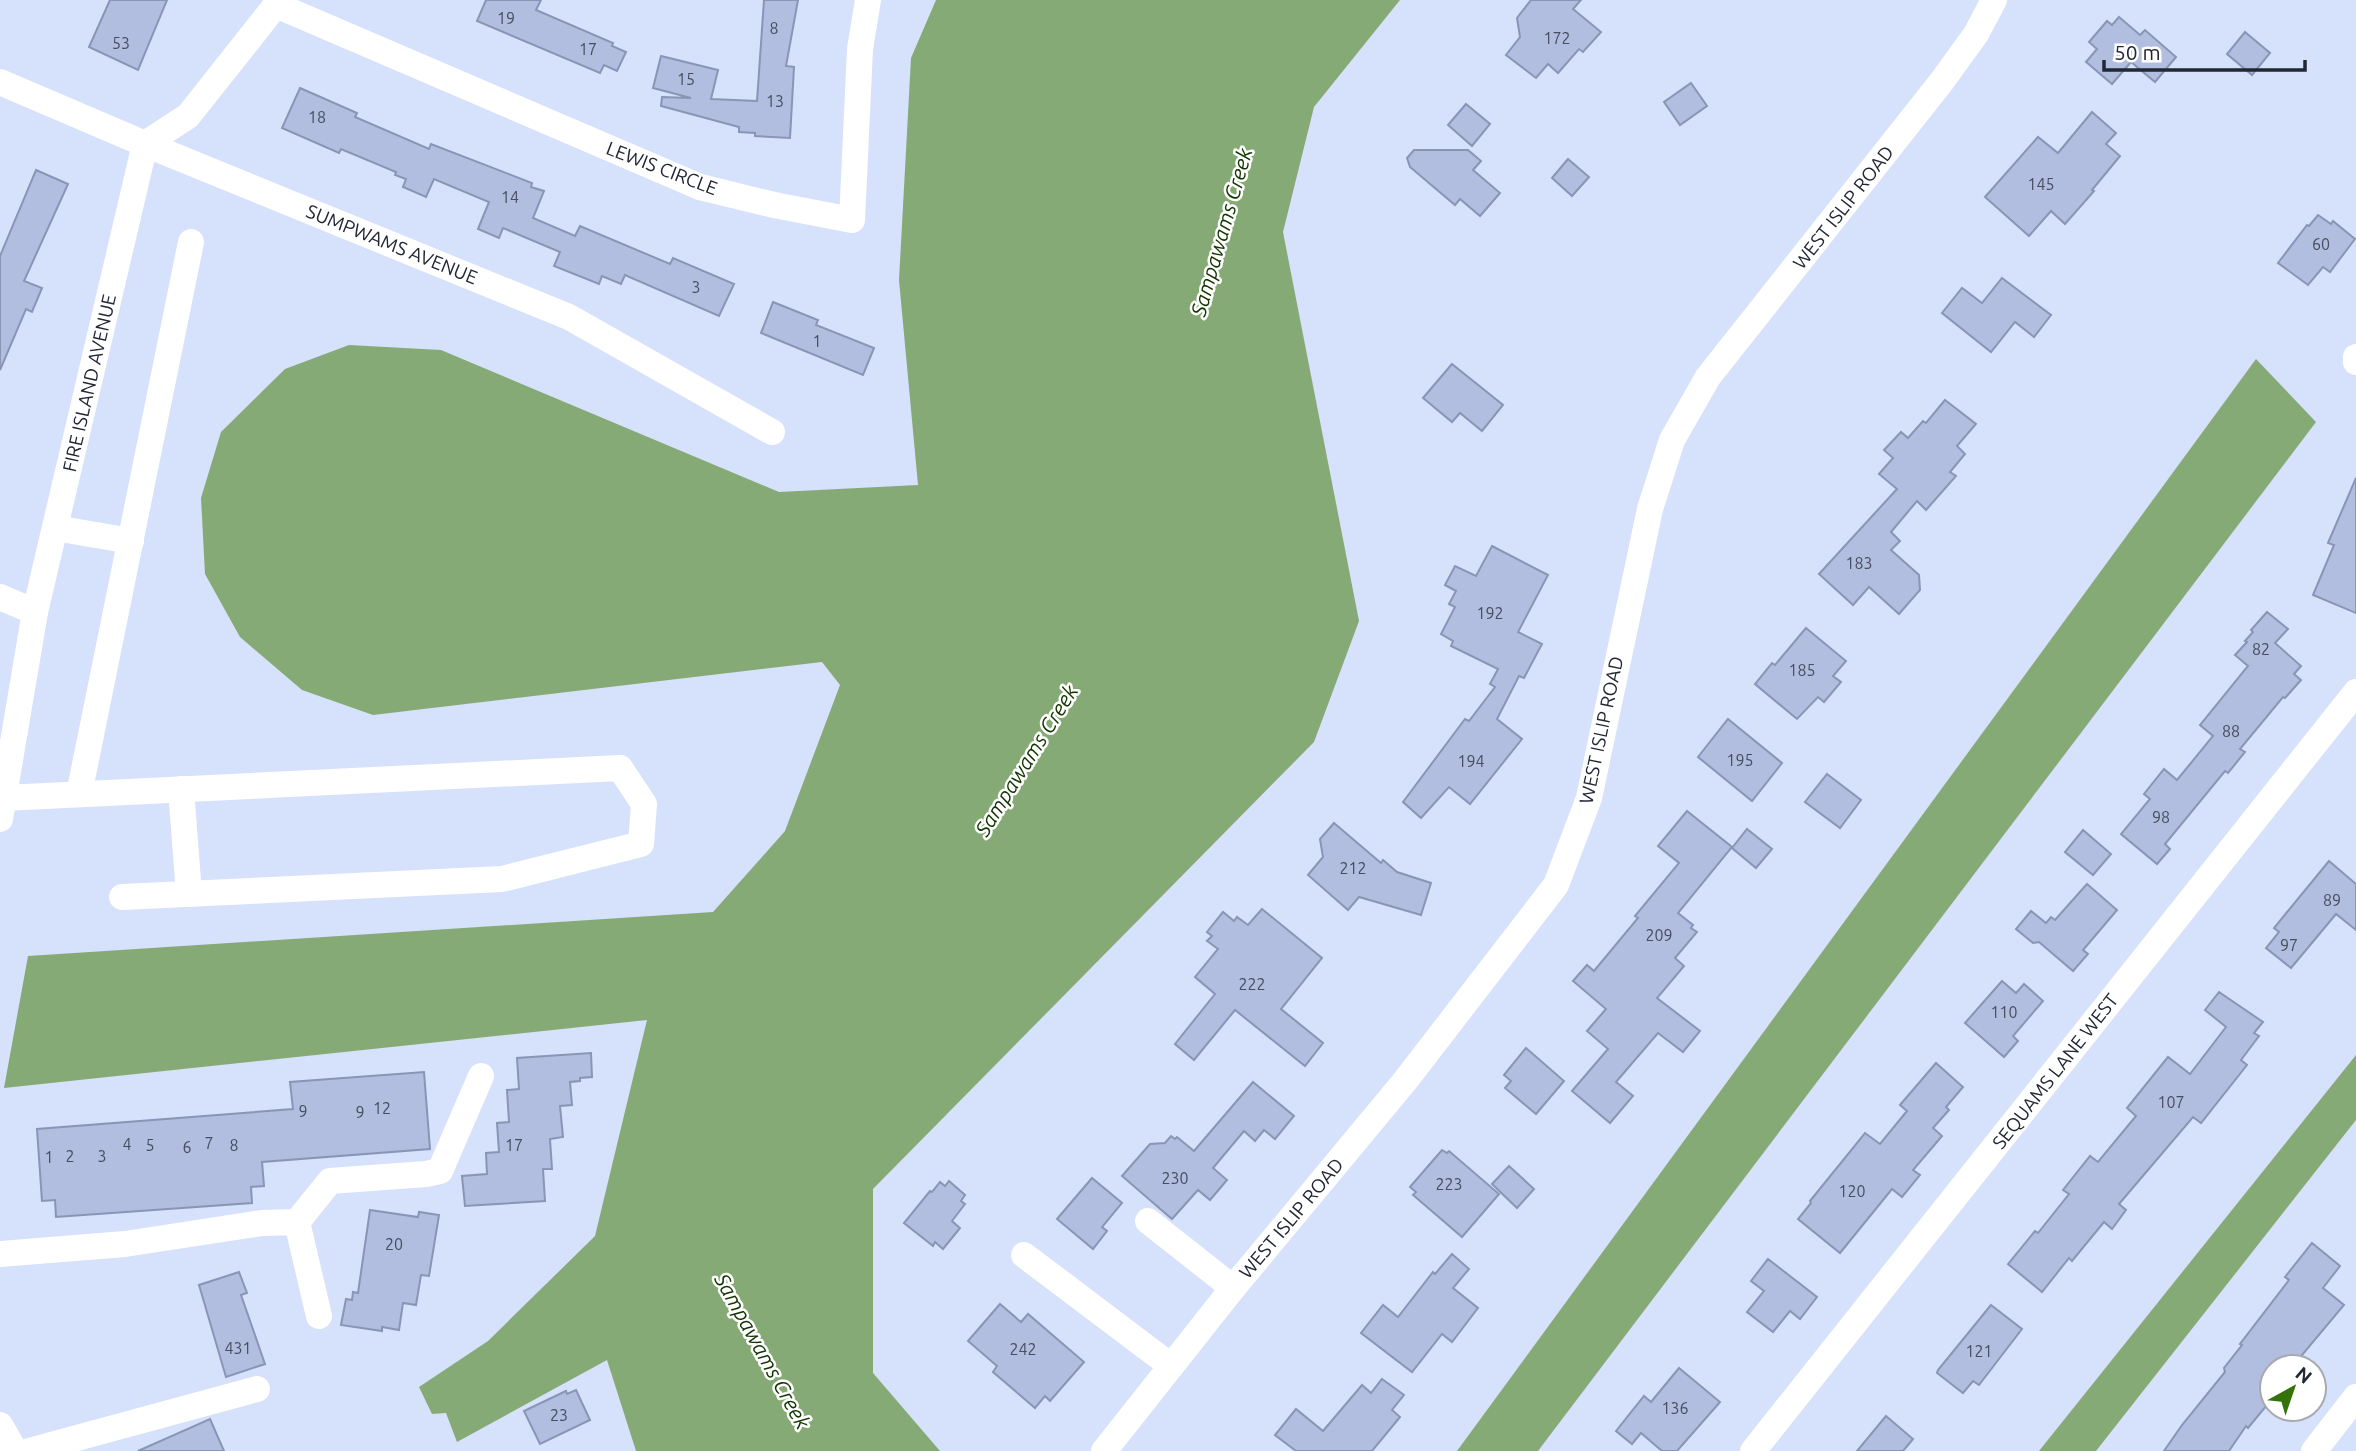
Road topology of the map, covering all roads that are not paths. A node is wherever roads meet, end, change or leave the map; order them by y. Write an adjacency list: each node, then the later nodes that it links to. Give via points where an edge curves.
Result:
1 (868, 0): 3 (street, LEWIS CIRCLE, via 860,49 852,220 700,187)
2 (1994, 0): 23 (street, WEST ISLIP ROAD, via 1942,80 1708,377 1672,440 1650,509 1589,797 1556,885 1405,1081)
3 (278, 3): 5 (street, via 188,116)
4 (0, 82): 5 (street, SUMPWAMS AVENUE)
5 (145, 144): 7 (street, SUMPWAMS AVENUE, via 569,317); 8 (street, FIRE ISLAND AVENUE)
6 (191, 242): 9 (street)
7 (772, 432)
8 (55, 528): 9 (street); 11 (street, FIRE ISLAND AVENUE)
9 (131, 541): 14 (street)
10 (0, 597): 11 (street)
11 (35, 612): 15 (street, FIRE ISLAND AVENUE)
12 (2356, 692): 32 (street, SEQUAMS LANE WEST)
13 (181, 789): 14 (street); 16 (street); 16 (street, via 620,768 644,804 641,844 502,879)
14 (79, 794): 15 (street)
15 (2, 808)
16 (189, 894): 17 (street)
17 (122, 897)
18 (481, 1076): 20 (street, via 440,1171 330,1181)
19 (1148, 1220): 23 (street)
20 (296, 1222): 21 (street); 24 (street)
21 (0, 1254)
22 (1024, 1255): 25 (street)
23 (1233, 1288): 25 (street, WEST ISLIP ROAD)
24 (319, 1316)
25 (1171, 1366): 31 (street, WEST ISLIP ROAD)
26 (257, 1389): 30 (street)
27 (2356, 1398): 33 (street)
28 (0, 1425): 29 (street)
29 (15, 1451)
30 (29, 1451)
31 (1104, 1451)
32 (1753, 1451)
33 (2314, 1451)

